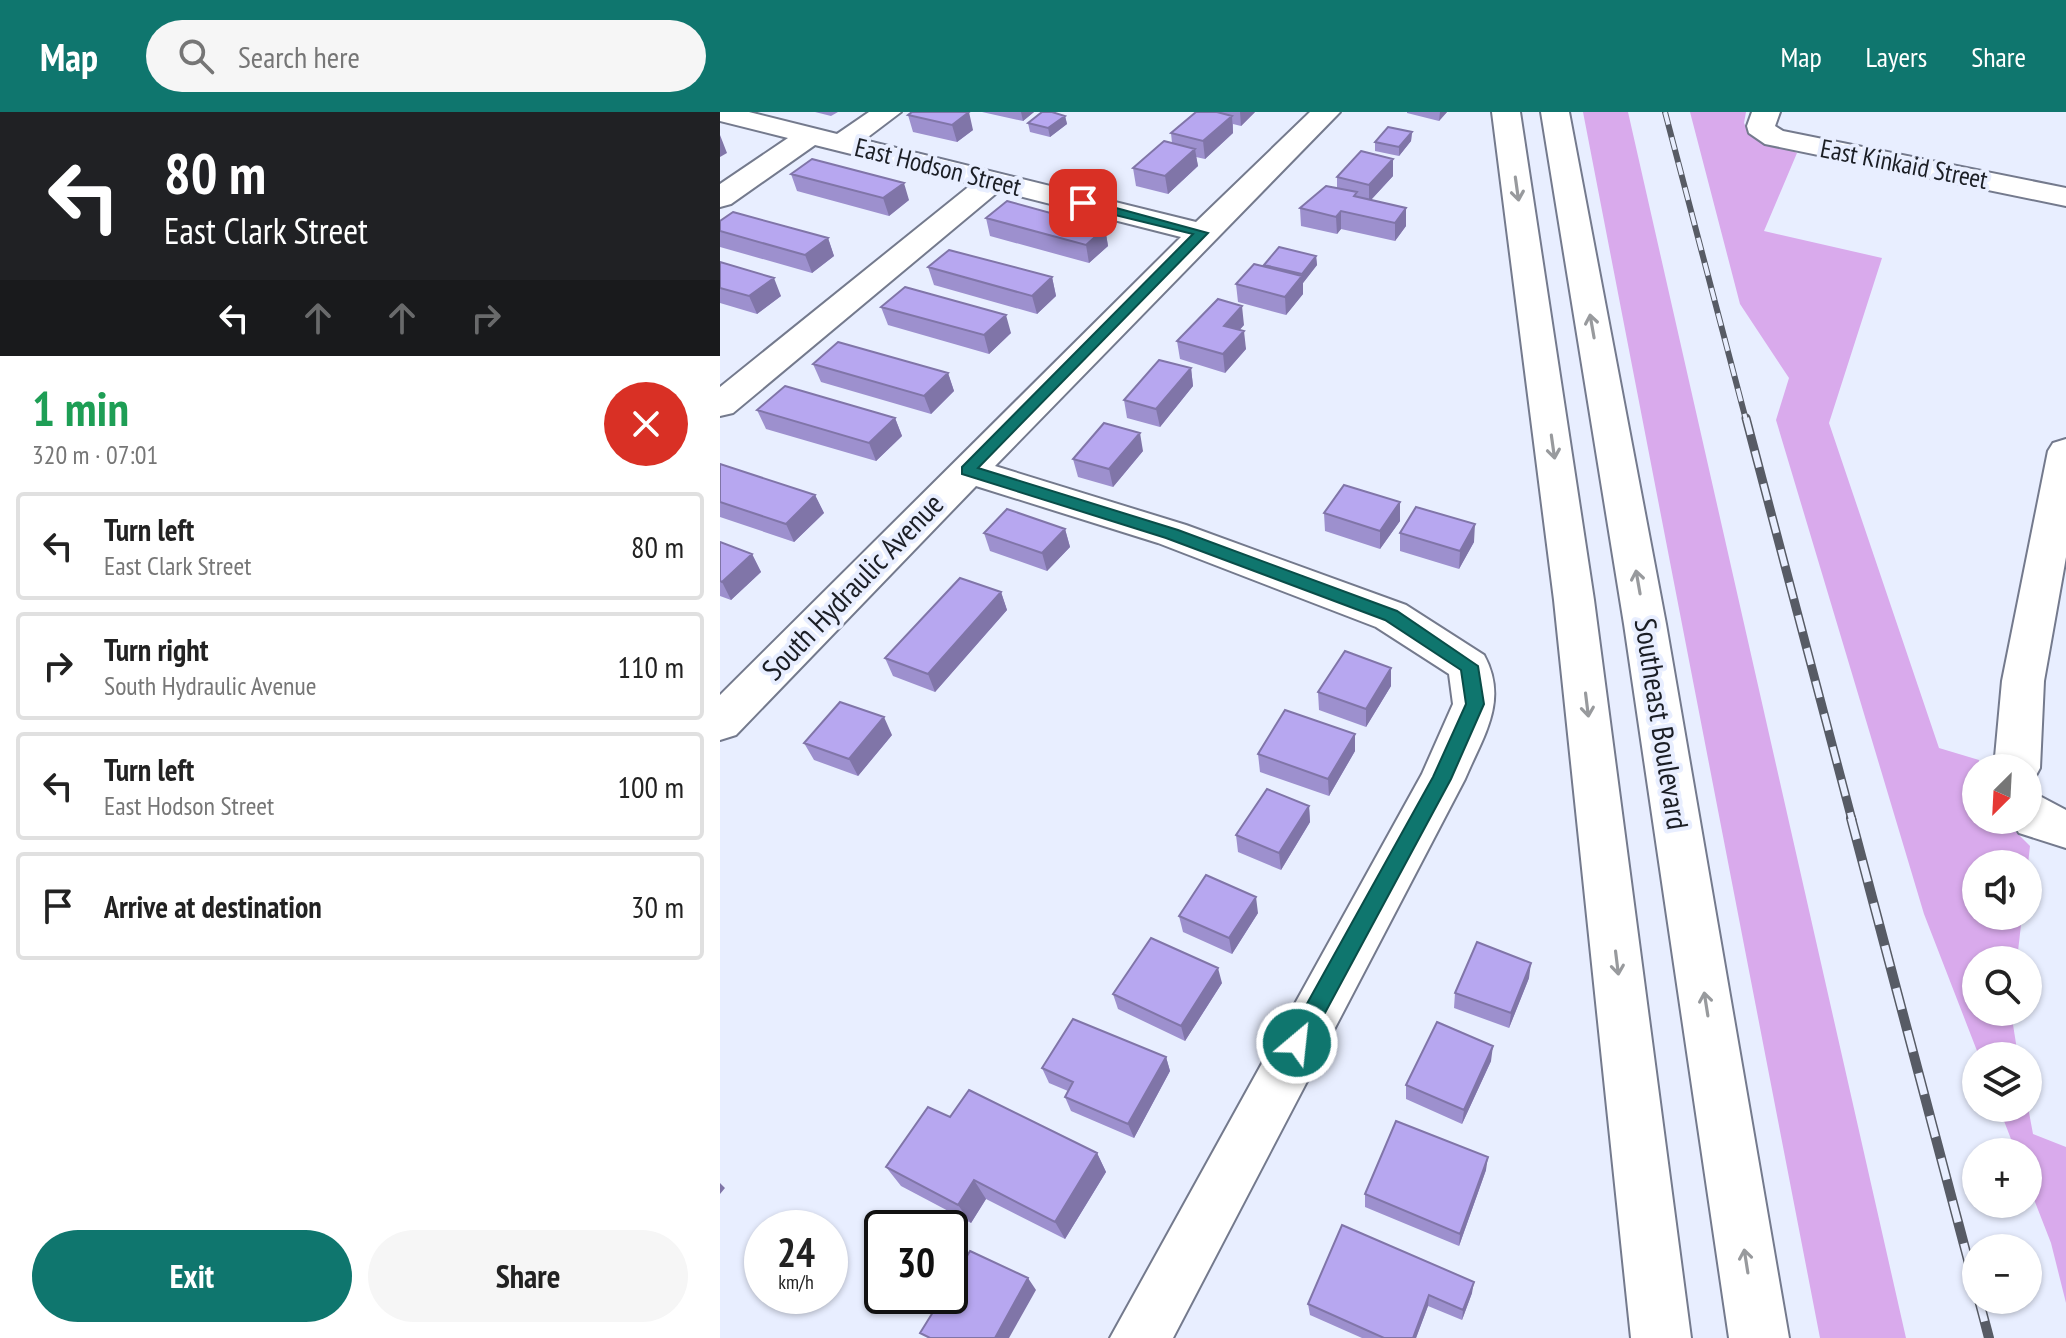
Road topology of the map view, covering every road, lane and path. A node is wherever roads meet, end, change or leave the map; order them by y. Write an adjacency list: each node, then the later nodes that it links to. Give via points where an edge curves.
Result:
1 (887, 112): 8 (street)
2 (1326, 112): 12 (street, South Hydraulic Avenue)
3 (1506, 112): 19 (street, one-way to 19, via 1574,600)
4 (1555, 112): 20 (street, Southeast Boulevard, one-way to 4, via 1645,624)
5 (720, 113): 7 (street, East Hodson Street)
6 (1766, 113): 10 (street, East Kinkaid Street, via 1763,133 1775,138)
7 (810, 136): 8 (street, East Hodson Street); 11 (street)
8 (842, 143): 9 (street, East Hodson Street)
9 (994, 181): 12 (street, East Hodson Street); 13 (street)
10 (2066, 197)
11 (720, 198)
12 (1202, 233): 15 (street, South Hydraulic Avenue)
13 (720, 405)
14 (2066, 451): 17 (street, via 2023,681)
15 (967, 470): 16 (street, South Hydraulic Avenue); 18 (street, via 1172,534 1391,616 1469,666 1475,704 1442,779)
16 (720, 723)
17 (2018, 754)
18 (1140, 1338)
19 (1661, 1338)
20 (1759, 1338)

